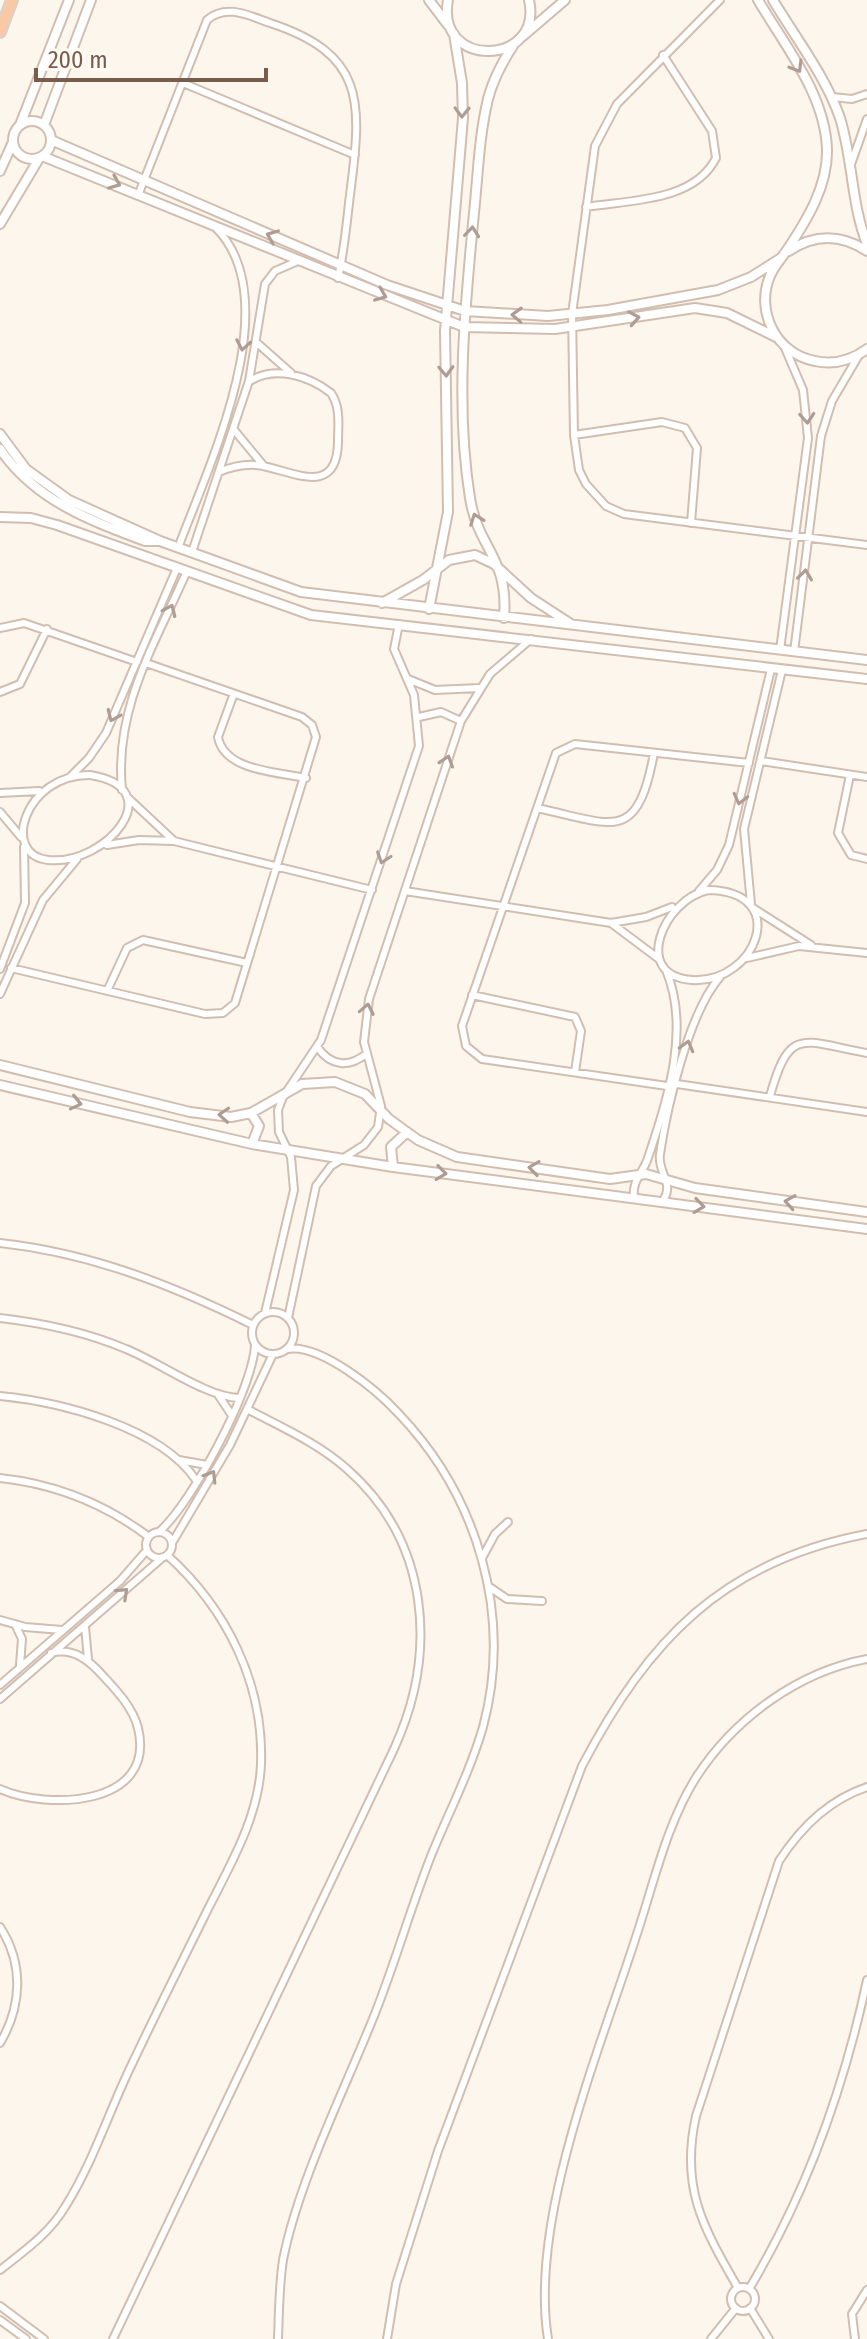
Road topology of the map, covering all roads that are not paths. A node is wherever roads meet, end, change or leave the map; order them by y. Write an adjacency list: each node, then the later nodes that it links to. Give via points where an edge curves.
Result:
1 (12, 0): 12 (highway)
2 (69, 0): 19 (street)
3 (91, 0): 20 (street)
4 (429, 0): 11 (street)
5 (448, 0): 11 (street)
6 (529, 0): 13 (street, via 529,18)
7 (565, 0): 13 (street)
8 (720, 0): 14 (street)
9 (758, 0): 34 (street, one-way to 34, via 812,92 826,132 821,186)
10 (773, 0): 17 (street)
11 (452, 31): 13 (street, via 482,52); 38 (street, one-way to 38, via 463,118)
12 (0, 32)
13 (516, 41): 39 (street, one-way to 13, via 483,121 491,87)
14 (663, 55): 29 (street, via 617,104 598,134); 29 (street, via 712,131 717,151 712,167 682,190)
15 (183, 83): 23 (street); 23 (street, via 204,25 217,13 235,12 294,31 323,48 347,77 357,107); 27 (street)
16 (867, 94): 17 (street)
17 (831, 97): 25 (street)
18 (867, 119): 25 (street)
19 (20, 125): 20 (street); 22 (street)
20 (44, 125): 21 (street)
21 (51, 140): 24 (street); 27 (street)
22 (13, 141): 24 (street, via 22,156); 26 (street)
23 (355, 155): 36 (street)
24 (41, 156): 28 (street, one-way to 28); 31 (street)
25 (850, 167): 32 (street)
26 (0, 171)
27 (143, 182): 28 (street); 36 (street, one-way to 27)
28 (139, 193): 30 (street)
29 (586, 207): 40 (street)
30 (211, 222): 35 (street); 49 (street, one-way to 49, via 234,253 247,291 246,327)
31 (0, 224)
32 (867, 244)
33 (867, 251): 34 (street, via 837,238 818,238)
34 (783, 256): 40 (street, via 718,290); 45 (street, via 771,273 765,298 769,323)
35 (298, 261): 37 (street); 44 (street, via 275,271 265,284)
36 (341, 264): 37 (street); 38 (street)
37 (338, 278): 41 (street, one-way to 41)
38 (447, 306): 39 (street); 41 (street)
39 (465, 311): 40 (street, one-way to 39); 42 (street)
40 (572, 314): 43 (street)
41 (445, 321): 42 (street); 69 (street, one-way to 69, via 448,512)
42 (464, 327): 43 (street); 70 (street, one-way to 42, via 469,495)
43 (571, 328): 45 (street, one-way to 45, via 695,308 727,313); 53 (street)
44 (256, 342): 47 (street); 48 (street)
45 (780, 342): 46 (street, via 812,361 829,363); 61 (street, one-way to 61, via 803,390 808,422)
46 (864, 351): 62 (street, via 825,418)
47 (293, 376): 48 (street, via 270,372); 55 (street, via 335,398 336,461 314,478)
48 (249, 381): 50 (street)
49 (231, 396): 50 (street); 57 (street)
50 (243, 400): 51 (street)
51 (234, 430): 55 (street); 56 (street)
52 (0, 434): 63 (street, via 26,469 53,490)
53 (574, 435): 60 (street, via 579,470 606,506 624,514); 60 (street, via 662,422 685,428 697,448)
54 (0, 449): 63 (street, via 23,477 60,505 145,541)
55 (266, 467): 56 (street, via 242,465)
56 (219, 472): 58 (street)
57 (196, 499): 58 (street); 65 (street)
58 (207, 504): 66 (street)
59 (0, 517): 67 (street, via 44,521)
60 (691, 523): 61 (street)
61 (796, 537): 62 (street); 79 (street)
62 (809, 539): 64 (street); 80 (street, one-way to 62)
63 (160, 541): 65 (street)
64 (867, 545)
65 (178, 548): 66 (street)
66 (192, 552): 71 (street, via 288,588)
67 (177, 568): 68 (street); 82 (street)
68 (187, 571): 74 (street, via 296,611); 83 (street, one-way to 68)
69 (435, 571): 70 (street, via 455,557 475,555); 71 (street); 72 (street)
70 (501, 572): 73 (street); 75 (street)
71 (380, 604): 72 (street)
72 (429, 609): 73 (street)
73 (504, 618): 75 (street)
74 (399, 624): 78 (street); 86 (street, via 394,649)
75 (575, 626): 79 (street)
76 (0, 628): 77 (street, via 24,623)
77 (47, 629): 82 (street); 89 (street, via 20,684)
78 (531, 639): 84 (street); 88 (street)
79 (780, 650): 80 (street)
80 (794, 652): 81 (street)
81 (867, 660)
82 (137, 662): 97 (street, one-way to 97, via 101,742)
83 (146, 663): 90 (street); 102 (street, via 123,724)
84 (771, 669): 85 (street); 95 (street)
85 (782, 670): 87 (street); 94 (street)
86 (408, 679): 88 (street, via 450,692); 91 (street)
87 (867, 679)
88 (479, 688): 92 (street)
89 (0, 692)
90 (233, 696): 99 (street, via 312,725 317,743); 99 (street, via 218,737 227,757)
91 (419, 717): 92 (street, via 441,712); 111 (street, one-way to 111, via 416,763)
92 (461, 721): 112 (street, one-way to 92)
93 (654, 753): 95 (street); 103 (street, via 568,745 552,759); 103 (street, via 644,800 627,818 604,822)
94 (761, 761): 96 (street); 116 (street, via 744,829)
95 (749, 763): 113 (street, one-way to 113, via 725,853)
96 (850, 775): 98 (street); 109 (street, via 838,833 851,855)
97 (71, 777): 100 (street); 102 (street, via 97,776)
98 (867, 777)
99 (306, 778): 110 (street)
100 (39, 791): 101 (street); 105 (street, via 23,818)
101 (0, 793)
102 (124, 793): 106 (street); 107 (street, via 126,821)
103 (537, 808): 115 (street)
104 (0, 812): 105 (street)
105 (22, 841): 108 (street, via 41,859); 123 (street, via 25,903)
106 (174, 841): 107 (street); 110 (street)
107 (104, 845): 108 (street)
108 (79, 858): 124 (street, via 43,900)
109 (867, 859)
110 (276, 868): 111 (street); 122 (street)
111 (372, 890): 130 (street)
112 (405, 891): 115 (street); 132 (street, one-way to 112, via 369,999)
113 (697, 893): 114 (street); 116 (street, via 731,891)
114 (678, 904): 117 (street); 120 (street, via 661,933)
115 (502, 906): 117 (street); 129 (street)
116 (752, 906): 118 (street); 121 (street, via 758,928)
117 (611, 923): 120 (street)
118 (811, 945): 119 (street); 121 (street)
119 (867, 953)
120 (661, 960): 125 (street)
121 (743, 960): 126 (street)
122 (247, 963): 127 (street, via 143,940 127,948); 127 (street, via 235,1003 223,1013 205,1014)
123 (1, 965)
124 (11, 968): 127 (street); 128 (street)
125 (666, 970): 126 (street, via 681,978); 137 (street, via 678,1031)
126 (720, 977): 135 (street, one-way to 126, via 694,1021)
127 (107, 991)
128 (0, 994)
129 (472, 995): 134 (street, via 575,1017 581,1031); 134 (street, via 462,1036 473,1054)
130 (318, 1048): 132 (street, via 340,1063); 138 (street)
131 (867, 1053): 139 (street, via 796,1045 780,1061)
132 (366, 1054): 140 (street)
133 (0, 1065): 142 (street, one-way to 133, via 231,1117 190,1112)
134 (575, 1072): 137 (street)
135 (677, 1084): 139 (street); 149 (street, via 660,1156)
136 (0, 1085): 144 (street, one-way to 144)
137 (667, 1086): 148 (street)
138 (287, 1091): 140 (street, via 310,1082 335,1082 358,1090); 142 (street); 145 (street, via 277,1117)
139 (770, 1096): 141 (street)
140 (381, 1111): 143 (street); 146 (street, via 372,1137)
141 (867, 1112)
142 (251, 1113): 144 (street, via 259,1126)
143 (406, 1133): 147 (street, via 391,1147); 148 (street, one-way to 143, via 610,1179 472,1160)
144 (252, 1144): 145 (street)
145 (288, 1150): 146 (street); 155 (street, via 294,1190)
146 (345, 1157): 147 (street); 157 (street, via 316,1186)
147 (393, 1167): 150 (street, one-way to 150)
148 (640, 1174): 149 (street); 150 (street)
149 (667, 1181): 151 (street); 152 (street, one-way to 149)
150 (634, 1197): 151 (street)
151 (663, 1201): 153 (street, one-way to 153)
152 (867, 1212)
153 (867, 1229)
154 (0, 1243): 158 (street, via 142,1275)
155 (265, 1313): 157 (street); 158 (street)
156 (0, 1318): 163 (street, via 68,1330 122,1347)
157 (288, 1318): 160 (street, via 294,1331)
158 (253, 1325): 159 (street)
159 (255, 1345): 161 (street); 164 (street)
160 (287, 1349): 161 (street); 180 (street, via 304,1349 327,1359 402,1416 449,1479)
161 (273, 1354): 165 (street)
162 (0, 1396): 169 (street, via 95,1416)
163 (219, 1396): 164 (street); 166 (street)
164 (239, 1398): 166 (street)
165 (247, 1409): 168 (street); 210 (street, via 326,1452 383,1509 416,1579 422,1629 418,1679 394,1749)
166 (231, 1414): 167 (street)
167 (220, 1440): 168 (street); 170 (street)
168 (230, 1445): 177 (street, one-way to 168)
169 (177, 1459): 170 (street); 172 (street)
170 (207, 1465): 172 (street)
171 (0, 1478): 176 (street, via 86,1499)
172 (196, 1480): 174 (street)
173 (508, 1522): 180 (street)
174 (159, 1532): 176 (street); 177 (street)
175 (867, 1534): 212 (street, via 802,1549 726,1587 675,1632 612,1709 582,1766 438,2151 396,2284)
176 (149, 1537): 178 (street)
177 (172, 1543): 179 (street)
178 (147, 1550): 179 (street, via 152,1556); 182 (street)
179 (165, 1556): 184 (street, one-way to 179); 200 (street, via 200,1586 242,1659 259,1731 259,1785 243,1838 71,2198 41,2237)
180 (482, 1558): 181 (street)
181 (488, 1586): 183 (street, via 518,1602); 211 (street, via 494,1648 482,1728 290,2231 279,2292)
182 (96, 1601): 184 (street); 188 (street)
183 (542, 1601)
184 (104, 1611): 187 (street)
185 (0, 1620): 186 (street)
186 (15, 1624): 188 (street); 192 (street, via 22,1639)
187 (85, 1625): 189 (street); 190 (street)
188 (62, 1630): 192 (street)
189 (51, 1653): 190 (street); 194 (street)
190 (88, 1659): 196 (street, via 122,1697 139,1730 139,1748 128,1775 102,1794 70,1802 37,1800)
191 (867, 1659): 213 (street, via 827,1669 765,1704 706,1764 685,1800 605,2029 565,2169 543,2276)
192 (20, 1665): 193 (street)
193 (0, 1685)
194 (0, 1699)
195 (867, 1787): 201 (street, via 822,1810 779,1861 696,2116 689,2158 695,2204)
196 (0, 1789)
197 (0, 1927): 199 (street, via 18,1979 15,2010)
198 (867, 1980): 202 (street, via 834,2110)
199 (0, 2043)
200 (0, 2270)
201 (738, 2288): 202 (street); 205 (street, via 732,2298)
202 (749, 2289): 206 (street, via 755,2296)
203 (867, 2290): 216 (street, via 852,2314)
204 (0, 2306): 209 (street)
205 (736, 2308): 206 (street); 214 (street)
206 (750, 2308): 215 (street)
207 (0, 2320): 208 (street)
208 (26, 2339)
209 (44, 2339)
210 (113, 2339)
211 (278, 2339)
212 (387, 2339)
213 (548, 2339)
214 (711, 2339)
215 (769, 2339)
216 (855, 2339)

